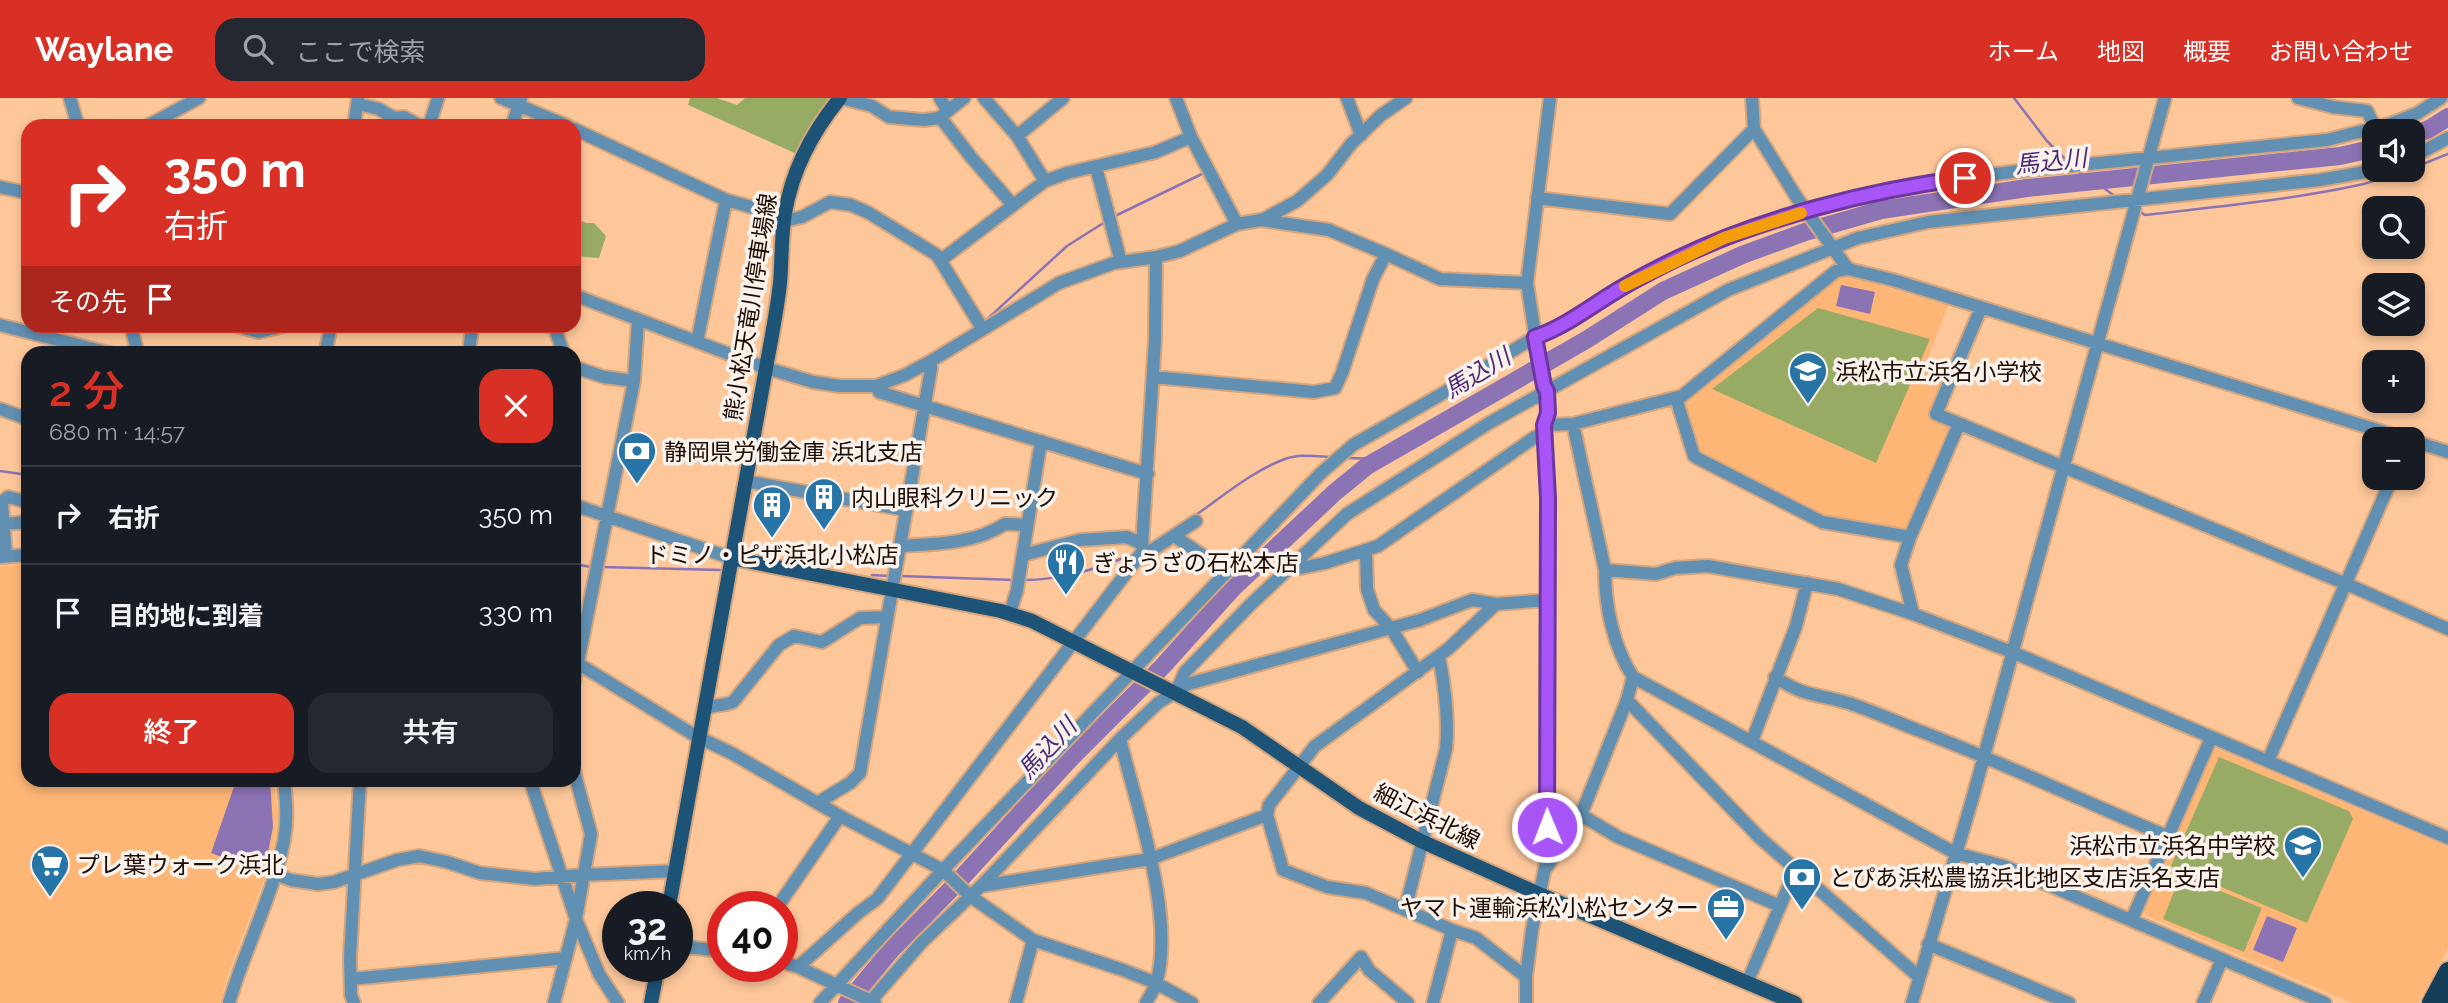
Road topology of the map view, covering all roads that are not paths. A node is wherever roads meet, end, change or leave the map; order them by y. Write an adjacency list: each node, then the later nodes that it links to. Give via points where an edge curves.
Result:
1 (70, 98): 21 (street)
2 (199, 98): 22 (street)
3 (438, 98): 25 (street)
4 (501, 98): 19 (street)
5 (840, 98): 20 (street, via 872,106 900,120); 49 (main road, 熊小松天竜川停車場線, via 807,147)
6 (940, 98): 20 (street)
7 (964, 98): 20 (street)
8 (984, 98): 34 (street)
9 (1063, 98): 34 (street)
10 (1176, 98): 35 (street)
11 (1347, 98): 33 (street)
12 (1406, 98): 33 (street)
13 (1550, 98): 44 (street)
14 (1752, 98): 30 (street)
15 (2165, 98): 38 (street)
16 (2300, 98): 28 (street, via 2367,111)
17 (2441, 98): 29 (street)
18 (358, 101): 23 (street); 24 (street, via 394,118)
19 (520, 101): 26 (street); 27 (street)
20 (944, 114): 47 (street, via 971,157)
21 (76, 119)
22 (160, 119)
23 (355, 119)
24 (408, 119)
25 (431, 119)
26 (514, 119)
27 (555, 119)
28 (2371, 119)
29 (2403, 119)
30 (1754, 129): 44 (street, via 1671,214); 48 (street)
31 (581, 132): 45 (street)
32 (2362, 133): 38 (street)
33 (1361, 135): 50 (street, via 1297,201)
34 (1017, 136): 41 (street)
35 (1191, 137): 39 (street, via 1156,152); 51 (street)
36 (2448, 138): 37 (street)
37 (2425, 150)
38 (2149, 160): 46 (street); 48 (street, via 1910,185)
39 (1096, 167): 41 (street); 56 (street)
40 (2362, 172): 46 (street)
41 (1045, 181): 47 (street)
42 (0, 187): 43 (street)
43 (21, 192)
44 (1537, 198): 58 (street)
45 (726, 200): 49 (street); 67 (street)
46 (2137, 203): 52 (street, via 1928,222); 68 (street)
47 (1013, 204): 55 (street)
48 (1806, 212): 52 (street); 66 (street, via 1724,238 1677,259)
49 (784, 218): 55 (street, via 802,217 830,202 851,205 915,240); 71 (main road, 熊小松天竜川停車場線)
50 (1261, 220): 51 (street); 53 (street, via 1329,230)
51 (1237, 224): 54 (street)
52 (1833, 248): 57 (street); 76 (street, via 1728,290)
53 (1386, 254): 58 (street, via 1440,279); 73 (street, via 1335,388 1314,392)
54 (1156, 257): 56 (street); 73 (street)
55 (941, 260): 63 (street)
56 (1121, 262): 63 (street, via 1059,283)
57 (1848, 269): 60 (street); 77 (street, via 1836,271)
58 (1527, 283): 66 (street)
59 (581, 298): 61 (street)
60 (1981, 308): 68 (street); 82 (street, via 1936,414)
61 (638, 320): 67 (street); 74 (street)
62 (0, 325): 64 (street)
63 (982, 328): 70 (street)
64 (21, 330)
65 (34, 333): 69 (street)
66 (1536, 339): 76 (street); 111 (street, via 1353,445)
67 (697, 342): 71 (street)
68 (2097, 344): 83 (street); 88 (street)
69 (83, 346)
70 (931, 361): 75 (street); 78 (street)
71 (766, 368): 75 (street, via 813,382); 90 (main road, 熊小松天竜川停車場線)
72 (581, 369): 74 (street)
73 (1153, 377): 89 (street)
74 (634, 381): 95 (street)
75 (876, 386): 78 (street, via 879,392)
76 (1545, 388): 84 (street, via 1548,413); 109 (street, via 1347,514)
77 (1676, 398): 81 (street); 101 (street, via 1697,458 1822,522)
78 (923, 405): 85 (street); 94 (street)
79 (0, 409): 80 (street)
80 (21, 416)
81 (1573, 424): 84 (street); 110 (street)
82 (1959, 424): 88 (street); 101 (street)
83 (2367, 427)
84 (1544, 430): 103 (street); 115 (street)
85 (1041, 441): 89 (street); 99 (street)
86 (2425, 445): 87 (street)
87 (2448, 452)
88 (2063, 467): 114 (street); 124 (street)
89 (1148, 474): 104 (street)
90 (746, 481): 94 (street); 108 (main road, 熊小松天竜川停車場線)
91 (2387, 490): 114 (street)
92 (21, 501): 98 (street, via 5,498 2,502)
93 (581, 507): 95 (street)
94 (906, 510): 102 (street)
95 (608, 516): 108 (street); 122 (street)
96 (1196, 521): 100 (street)
97 (21, 523): 98 (street)
98 (4, 524): 107 (street)
99 (1027, 525): 102 (street, via 1005,524 963,541); 105 (street)
100 (1174, 536): 104 (street); 111 (street)
101 (1910, 537): 118 (street, via 1901,565)
102 (899, 546): 112 (street)
103 (1366, 550): 109 (street, via 1325,564); 120 (street, via 1367,589 1374,610)
104 (1141, 551): 105 (street, via 1127,537 1080,540); 123 (street)
105 (1023, 555): 117 (street)
106 (21, 556): 107 (street)
107 (3, 557)
108 (731, 558): 112 (main road); 133 (main road, 熊小松天竜川停車場線)
109 (1293, 565): 131 (street, via 1185,672)
110 (1605, 570): 113 (street, via 1656,574 1708,566); 129 (street, via 1612,628)
111 (1226, 571): 128 (street)
112 (893, 581): 117 (main road); 119 (street)
113 (1807, 583): 118 (street); 130 (street)
114 (2346, 584): 121 (street); 139 (street)
115 (1548, 600): 116 (street); 155 (street)
116 (1496, 604): 120 (street, via 1472,600); 125 (street)
117 (1010, 613): 123 (main road)
118 (1913, 614): 124 (street)
119 (886, 617): 133 (street, via 860,618 822,642 794,636 779,645 733,702); 145 (street, via 860,773)
120 (1391, 628): 127 (street); 131 (street)
121 (2448, 629)
122 (581, 640)
123 (1074, 641): 128 (main road); 152 (street)
124 (2012, 652): 135 (street); 138 (street)
125 (1438, 656): 127 (street); 151 (street, via 1445,689 1446,749)
126 (581, 665): 134 (street)
127 (1418, 672): 140 (street, via 1315,746)
128 (1133, 673): 131 (main road, 細江浜北線); 158 (street)
129 (1633, 677): 132 (street); 137 (street)
130 (1775, 677): 137 (street); 138 (street, via 1815,697 1844,702)
131 (1172, 692): 136 (street); 140 (main road, 細江浜北線, via 1242,727)
132 (1627, 700): 147 (street); 156 (street, via 1760,838)
133 (705, 709): 134 (main road, 熊小松天竜川停車場線)
134 (699, 737): 145 (street); 157 (main road, 熊小松天竜川停車場線)
135 (2211, 738): 139 (street); 149 (street)
136 (1120, 739): 154 (street); 163 (street)
137 (1752, 741): 153 (street)
138 (1984, 755): 149 (street); 153 (street)
139 (2268, 761): 150 (street)
140 (1299, 767): 146 (street, via 1269,805); 151 (main road, 細江浜北線)
141 (285, 787): 160 (street, via 285,838)
142 (360, 787): 159 (street)
143 (532, 787): 162 (street)
144 (578, 787): 161 (street, via 591,834)
145 (817, 803): 148 (street)
146 (1268, 815): 154 (street); 169 (street, via 1283,870 1327,887 1366,893)
147 (1581, 815): 155 (street); 168 (street, via 1618,837)
148 (840, 816): 152 (street); 165 (street)
149 (2167, 836): 171 (street)
150 (2448, 838)
151 (1421, 841): 167 (main road, 細江浜北線); 169 (street)
152 (912, 852): 158 (street); 177 (street, via 877,899)
153 (1955, 853): 171 (street, via 2004,866); 174 (street)
154 (1150, 859): 163 (street); 183 (street, via 1160,918)
155 (1547, 867): 167 (street)
156 (1796, 869): 168 (street); 180 (street)
157 (676, 870): 161 (street); 164 (main road, 熊小松天竜川停車場線)
158 (944, 872): 166 (street); 185 (street)
159 (354, 873): 160 (street, via 318,884); 162 (street, via 419,856 480,873 535,879); 181 (street)
160 (275, 874): 188 (street)
161 (583, 875): 162 (street); 170 (street)
162 (563, 876): 170 (street)
163 (981, 886): 166 (street)
164 (672, 891)
165 (788, 891)
166 (968, 894): 173 (street); 187 (street)
167 (1539, 894): 179 (street); 184 (main road, 細江浜北線)
168 (1780, 906): 184 (street)
169 (1405, 910): 172 (street)
170 (576, 919): 175 (street); 191 (street, via 599,974)
171 (2132, 919): 176 (street)
172 (1452, 930): 179 (street, via 1476,938); 199 (street)
173 (1033, 940): 183 (street); 194 (street)
174 (1928, 944): 180 (street); 203 (street)
175 (566, 958): 181 (street); 190 (street)
176 (2221, 959): 204 (street); 205 (street)
177 (798, 967): 185 (street)
178 (2448, 971): 206 (highway)
179 (1526, 977): 200 (street)
180 (1919, 977): 202 (street)
181 (351, 979): 189 (street)
182 (655, 982): 192 (main road)
183 (1156, 983): 195 (street); 196 (street)
184 (1747, 983): 201 (main road, 細江浜北線)
185 (836, 986): 187 (street); 193 (street)
186 (2448, 998): 207 (highway)
187 (870, 1001)
188 (229, 1003)
189 (354, 1003)
190 (554, 1003)
191 (618, 1003)
192 (651, 1003)
193 (820, 1003)
194 (1016, 1003)
195 (1146, 1003)
196 (1192, 1003)
197 (1319, 1003): 198 (street, via 1361,957 1369,970)
198 (1408, 1003)
199 (1433, 1003)
200 (1526, 1003)
201 (1795, 1003)
202 (1912, 1003)
203 (2069, 1003)
204 (2203, 1003)
205 (2325, 1003)
206 (2431, 1003)
207 (2445, 1003)

